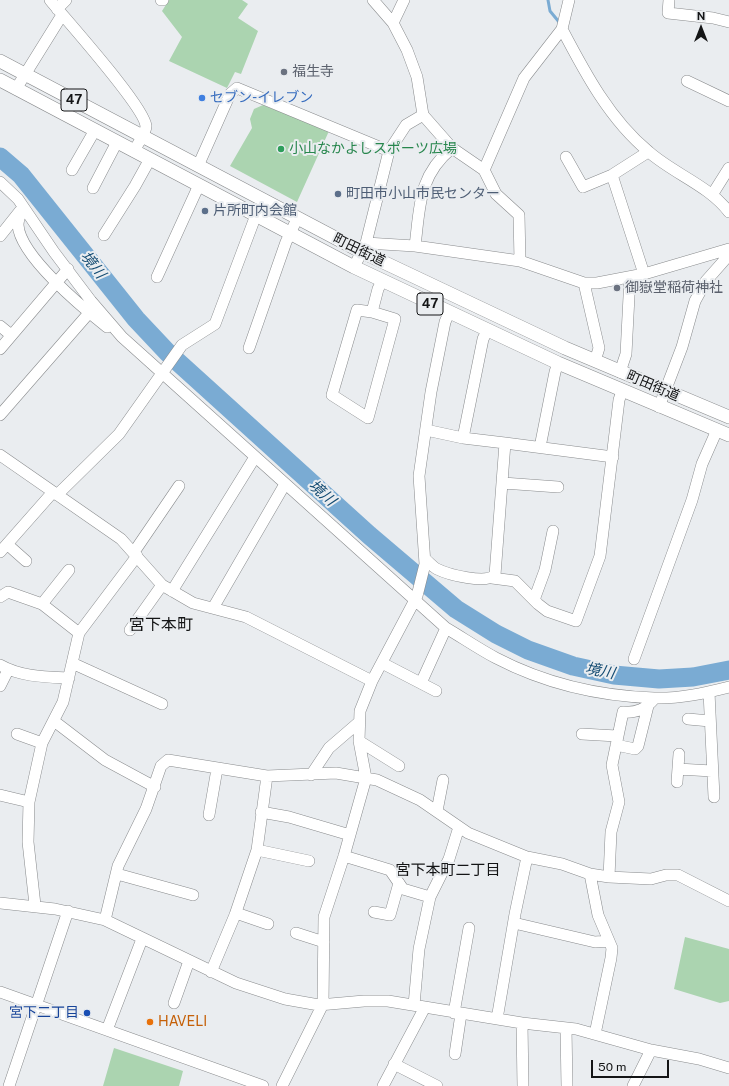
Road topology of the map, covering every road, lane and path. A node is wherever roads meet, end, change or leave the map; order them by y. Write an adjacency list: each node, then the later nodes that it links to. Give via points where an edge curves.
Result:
1 (66, 0): 6 (street)
2 (373, 0): 8 (street)
3 (404, 0): 8 (street)
4 (569, 0): 9 (street)
5 (669, 0): 7 (street, via 668,13)
6 (56, 8): 11 (street); 18 (street, via 130,98 146,127)
7 (729, 22)
8 (393, 23): 16 (street, via 417,77)
9 (562, 29): 23 (street, via 586,75 630,136); 29 (street, via 524,78)
10 (0, 61): 11 (main road, 町田街道 / 47)
11 (25, 74): 14 (street); 18 (main road, 町田街道 / 47)
12 (0, 80): 14 (main road, 町田街道 / 47)
13 (687, 81): 15 (street)
14 (16, 88): 17 (main road, 町田街道 / 47)
15 (729, 101)
16 (423, 115): 20 (street); 22 (street, via 406,125)
17 (95, 130): 19 (main road, 町田街道 / 47); 28 (street)
18 (142, 136): 21 (street); 26 (main road, 町田街道 / 47)
19 (117, 142): 21 (main road, 町田街道 / 47); 33 (street)
20 (452, 148): 29 (street); 42 (street, via 431,170 424,186)
21 (134, 151): 25 (main road, 町田街道 / 47)
22 (389, 151): 26 (street, via 236,88 230,94); 43 (street)
23 (648, 152): 30 (street); 34 (street)
24 (566, 157): 30 (street, via 583,187)
25 (150, 159): 32 (main road, 町田街道 / 47); 40 (street, via 136,186)
26 (198, 166): 38 (main road, 町田街道 / 47)
27 (729, 168): 34 (street)
28 (72, 170)
29 (484, 170): 46 (street, via 496,194 519,215)
30 (612, 175): 49 (street)
31 (0, 182): 35 (street)
32 (199, 185): 37 (main road, 町田街道 / 47); 50 (street)
33 (93, 188)
34 (712, 195): 36 (street)
35 (23, 207): 41 (street); 48 (street); 52 (street, via 18,223 22,240 37,262)
36 (729, 212)
37 (256, 215): 39 (main road, 町田街道 / 47); 66 (street, via 215,324 182,345)
38 (297, 219): 39 (street); 43 (main road, 町田街道 / 47)
39 (290, 234): 47 (main road, 町田街道 / 47); 62 (street)
40 (104, 235)
41 (0, 236)
42 (415, 246): 43 (street); 46 (street)
43 (364, 248): 47 (street); 64 (main road, 町田街道 / 47, via 494,315)
44 (729, 249): 49 (street)
45 (729, 255): 69 (street, via 706,281 695,302)
46 (520, 261): 54 (street)
47 (354, 267): 53 (main road, 町田街道 / 47)
48 (68, 269): 52 (street); 61 (street, via 91,301)
49 (644, 274): 51 (street)
50 (157, 277)
51 (630, 278): 54 (street); 67 (street, via 626,354)
52 (57, 281): 56 (street); 60 (street)
53 (382, 281): 55 (street); 57 (main road, 町田街道 / 47)
54 (584, 283): 64 (street, via 599,348)
55 (372, 312): 55 (street, via 357,310 332,395 368,418 394,319)
56 (89, 313): 61 (street); 71 (street)
57 (449, 313): 59 (main road, 町田街道 / 47); 73 (street)
58 (0, 326): 60 (street)
59 (487, 331): 65 (main road, 町田街道 / 47); 76 (street)
60 (11, 335): 63 (street)
61 (122, 336): 66 (street)
62 (249, 348)
63 (0, 349)
64 (595, 361): 67 (main road, 町田街道 / 47)
65 (558, 363): 68 (main road, 町田街道 / 47); 78 (street)
66 (164, 371): 79 (street); 86 (street, via 119,434)
67 (620, 372): 69 (main road, 町田街道 / 47)
68 (622, 391): 70 (main road, 町田街道 / 47); 80 (street)
69 (666, 391): 70 (street); 72 (main road, 町田街道 / 47)
70 (659, 407): 74 (main road, 町田街道 / 47)
71 (0, 415)
72 (729, 417)
73 (426, 430): 76 (street); 91 (street, via 419,476)
74 (716, 430): 75 (main road, 町田街道 / 47); 103 (street)
75 (729, 435)
76 (463, 438): 77 (street)
77 (506, 443): 78 (street); 82 (street)
78 (540, 447): 80 (street)
79 (255, 457): 83 (street); 94 (street)
80 (613, 457): 97 (street, via 600,556 576,621 547,611)
81 (1, 459): 86 (street)
82 (503, 483): 85 (street); 93 (street, via 497,564)
83 (285, 484): 96 (street); 99 (street)
84 (179, 486): 89 (street)
85 (558, 487)
86 (55, 494): 88 (street); 89 (street, via 121,539)
87 (553, 531): 97 (street, via 545,570)
88 (4, 548): 90 (street)
89 (136, 554): 94 (street); 102 (street)
90 (26, 560)
91 (425, 561): 93 (street, via 437,569 479,580); 96 (street)
92 (69, 570): 98 (street)
93 (492, 578): 97 (street, via 515,581)
94 (167, 588): 99 (street, via 193,603); 101 (street)
95 (0, 597): 98 (street, via 8,592)
96 (416, 598): 100 (street); 105 (street)
97 (534, 600)
98 (42, 604): 102 (street)
99 (213, 608): 108 (street, via 246,617)
100 (446, 628): 109 (street); 114 (street, via 496,658 546,679 577,688)
101 (130, 630)
102 (79, 633): 104 (street)
103 (634, 659)
104 (72, 662): 107 (street); 115 (street)
105 (382, 663): 108 (street); 109 (street)
106 (4, 668): 107 (street, via 38,676); 110 (street)
107 (69, 678): 117 (street, via 63,702)
108 (372, 681): 119 (street)
109 (421, 683): 112 (street)
110 (0, 686)
111 (729, 687): 113 (street)
112 (436, 691)
113 (709, 692): 114 (street); 118 (street)
114 (651, 702): 122 (street, via 634,712 623,712); 122 (street, via 638,746 635,749)
115 (162, 704)
116 (688, 720): 118 (street)
117 (54, 721): 124 (street); 135 (street, via 105,760)
118 (710, 721): 129 (street)
119 (358, 723): 123 (street); 130 (street, via 329,748)
120 (17, 734): 124 (street)
121 (582, 734): 122 (street)
122 (616, 740): 150 (street, via 612,765 619,802 611,832)
123 (359, 741): 126 (street); 132 (street)
124 (42, 743): 138 (street)
125 (679, 754): 128 (street)
126 (399, 766)
127 (217, 769): 131 (street); 135 (street, via 168,760 161,766); 141 (street)
128 (678, 769): 129 (street); 134 (street)
129 (712, 771): 137 (street)
130 (311, 775): 131 (street); 132 (street, via 336,773)
131 (267, 776): 140 (street)
132 (366, 778): 139 (street, via 377,780); 143 (street)
133 (443, 780): 139 (street)
134 (678, 782)
135 (155, 787): 148 (street)
136 (0, 795): 138 (street)
137 (714, 798)
138 (30, 802): 156 (street, via 28,842)
139 (437, 811): 142 (street)
140 (262, 812): 143 (street); 144 (street)
141 (209, 815)
142 (459, 827): 146 (street, via 492,844); 153 (street, via 448,859)
143 (350, 835): 145 (street)
144 (257, 850): 147 (street); 159 (street)
145 (344, 856): 151 (street, via 390,870); 167 (street, via 324,917)
146 (528, 857): 149 (street, via 562,864); 161 (street)
147 (309, 861)
148 (117, 874): 152 (street); 160 (street)
149 (590, 874): 150 (street); 166 (street, via 598,915)
150 (609, 877): 154 (street, via 651,879 666,875 678,876)
151 (400, 883): 153 (street, via 403,889); 158 (street, via 390,915)
152 (193, 895)
153 (430, 897): 174 (street, via 419,949)
154 (729, 901)
155 (0, 904): 156 (street)
156 (35, 905): 157 (street)
157 (68, 911): 160 (street); 173 (street)
158 (374, 912)
159 (236, 913): 162 (street); 169 (street)
160 (105, 920): 165 (street)
161 (514, 923): 166 (street, via 595,942); 176 (street)
162 (268, 924)
163 (469, 928): 175 (street)
164 (296, 933): 167 (street)
165 (142, 939): 168 (street); 179 (street)
166 (609, 941): 180 (street, via 612,958)
167 (324, 942): 172 (street)
168 (189, 961): 169 (street); 171 (street)
169 (211, 972): 172 (street, via 249,988 285,999)
170 (0, 992): 173 (street)
171 (174, 1003)
172 (323, 1004): 174 (street, via 364,1001); 187 (street)
173 (38, 1006): 179 (street); 185 (street)
174 (420, 1006): 175 (street); 183 (street)
175 (458, 1013): 176 (street); 182 (street)
176 (497, 1019): 177 (street)
177 (522, 1023): 178 (street); 190 (street)
178 (566, 1028): 180 (street); 191 (street)
179 (107, 1030): 186 (street)
180 (595, 1034): 181 (street)
181 (651, 1050): 184 (street, via 699,1059); 192 (street)
182 (455, 1054)
183 (394, 1064): 188 (street); 189 (street)
184 (729, 1068)
185 (8, 1085)
186 (263, 1086)
187 (282, 1086)
188 (383, 1086)
189 (437, 1086)
190 (523, 1086)
191 (567, 1086)
192 (633, 1086)

